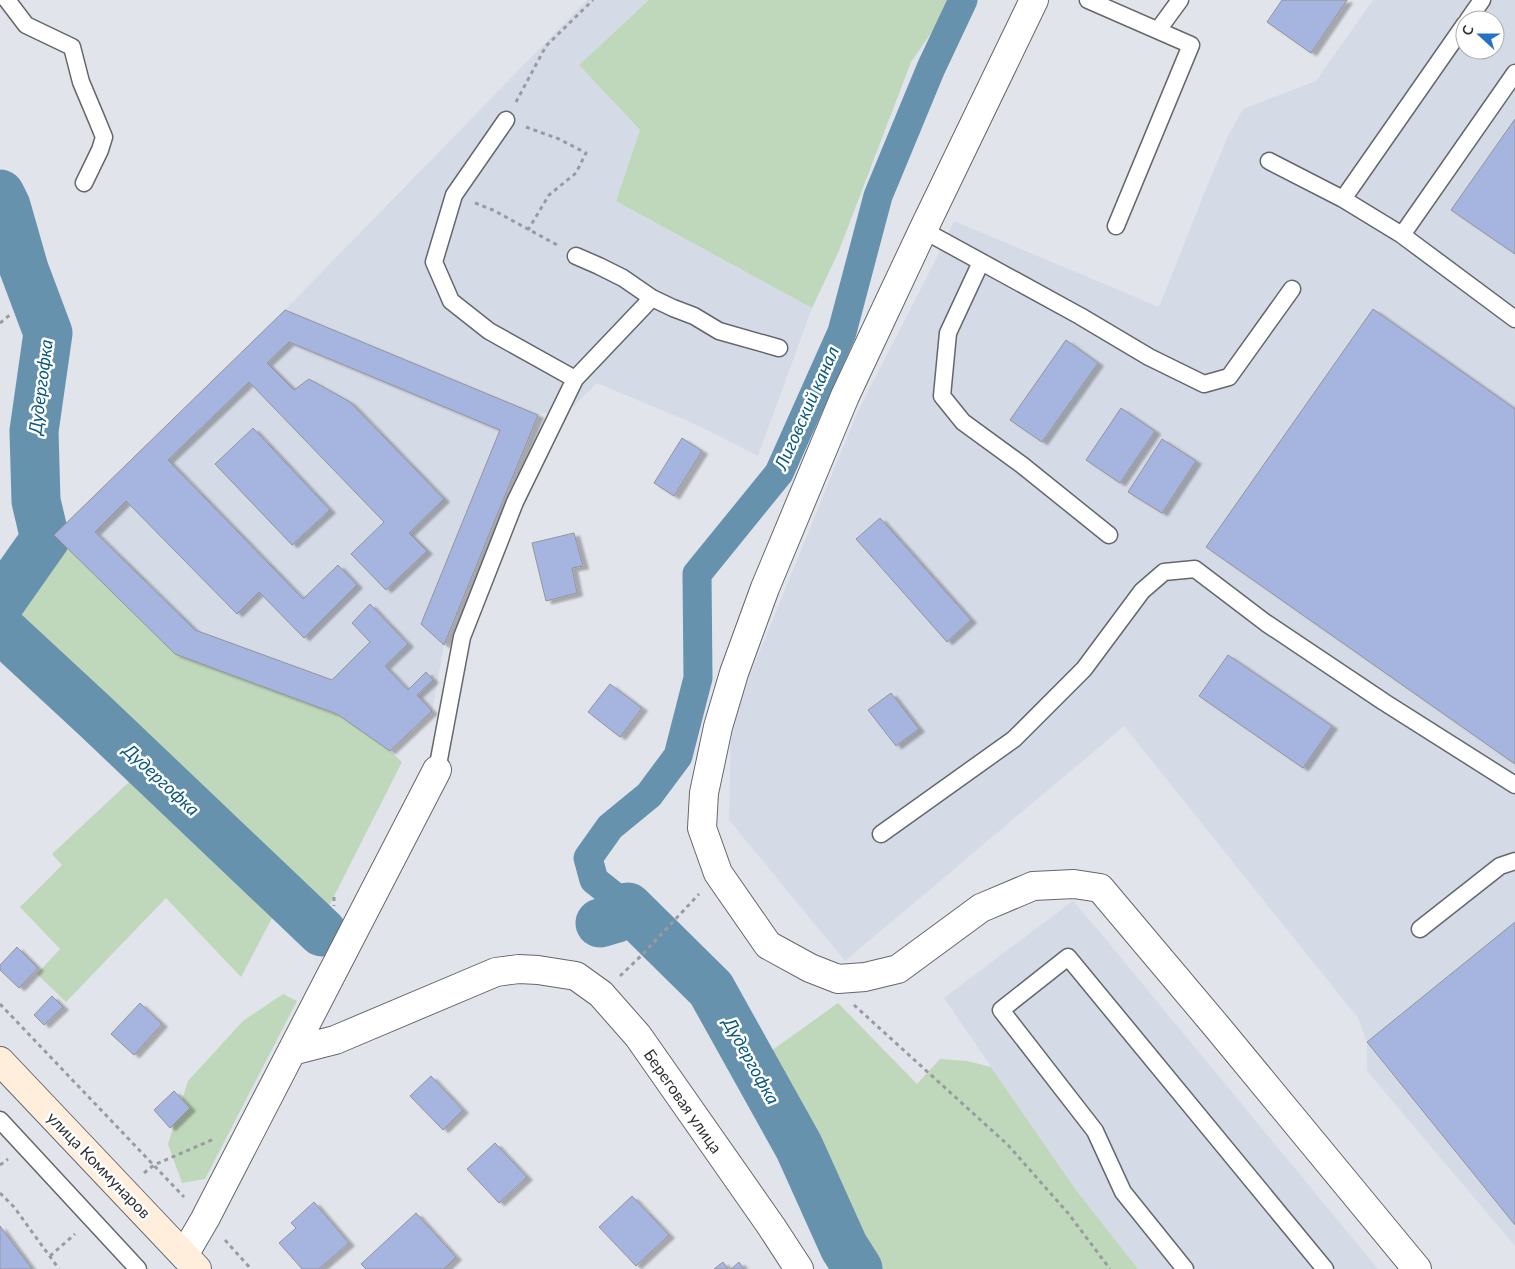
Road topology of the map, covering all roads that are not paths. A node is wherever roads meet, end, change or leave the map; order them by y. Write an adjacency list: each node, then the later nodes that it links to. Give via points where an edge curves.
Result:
1 (7, 0): 10 (lane, via 26,25 72,47 81,82 104,137)
2 (1034, 0): 13 (street)
3 (1088, 0): 5 (lane)
4 (1180, 0): 5 (lane)
5 (1158, 30): 12 (lane, via 1191,45)
6 (1455, 38): 11 (lane)
7 (1515, 72): 14 (lane)
8 (506, 120): 21 (lane, via 454,195 434,262 451,301 489,331)
9 (1269, 161): 11 (lane)
10 (84, 183)
11 (1343, 199): 14 (lane)
12 (1116, 226)
13 (922, 230): 16 (lane); 36 (street, via 845,396 765,588 734,673 704,793 702,828 718,874 768,945 838,979 898,969 981,908 1033,886 1074,884 1100,888)
14 (1402, 235): 19 (lane)
15 (576, 256): 18 (lane, via 623,278)
16 (981, 262): 17 (lane, via 1148,357 1204,384 1229,377); 22 (lane, via 948,333 942,396 963,422)
17 (1292, 289)
18 (652, 298): 20 (lane, via 719,330); 21 (lane)
19 (1515, 319)
20 (779, 348)
21 (575, 379): 23 (lane, via 515,502 462,637)
22 (1109, 535)
23 (437, 770): 28 (street)
24 (1515, 785): 25 (lane, via 1274,628 1195,569 1164,572 1142,591 1084,669 1014,739)
25 (881, 834)
26 (1515, 862): 27 (lane, via 1500,866)
27 (1420, 929)
28 (292, 1051): 31 (street, via 205,1219); 33 (street, Береговая улица, via 335,1040 496,972 519,969 576,976 601,994 638,1036)
29 (0, 1061): 31 (street, улица Коммунаров)
30 (0, 1120): 32 (lane)
31 (190, 1262)
32 (138, 1269)
33 (799, 1269)
34 (1185, 1269): 35 (lane, via 1124,1192 1095,1131 1002,1010 1068,956)
35 (1325, 1269)
36 (1417, 1269)

